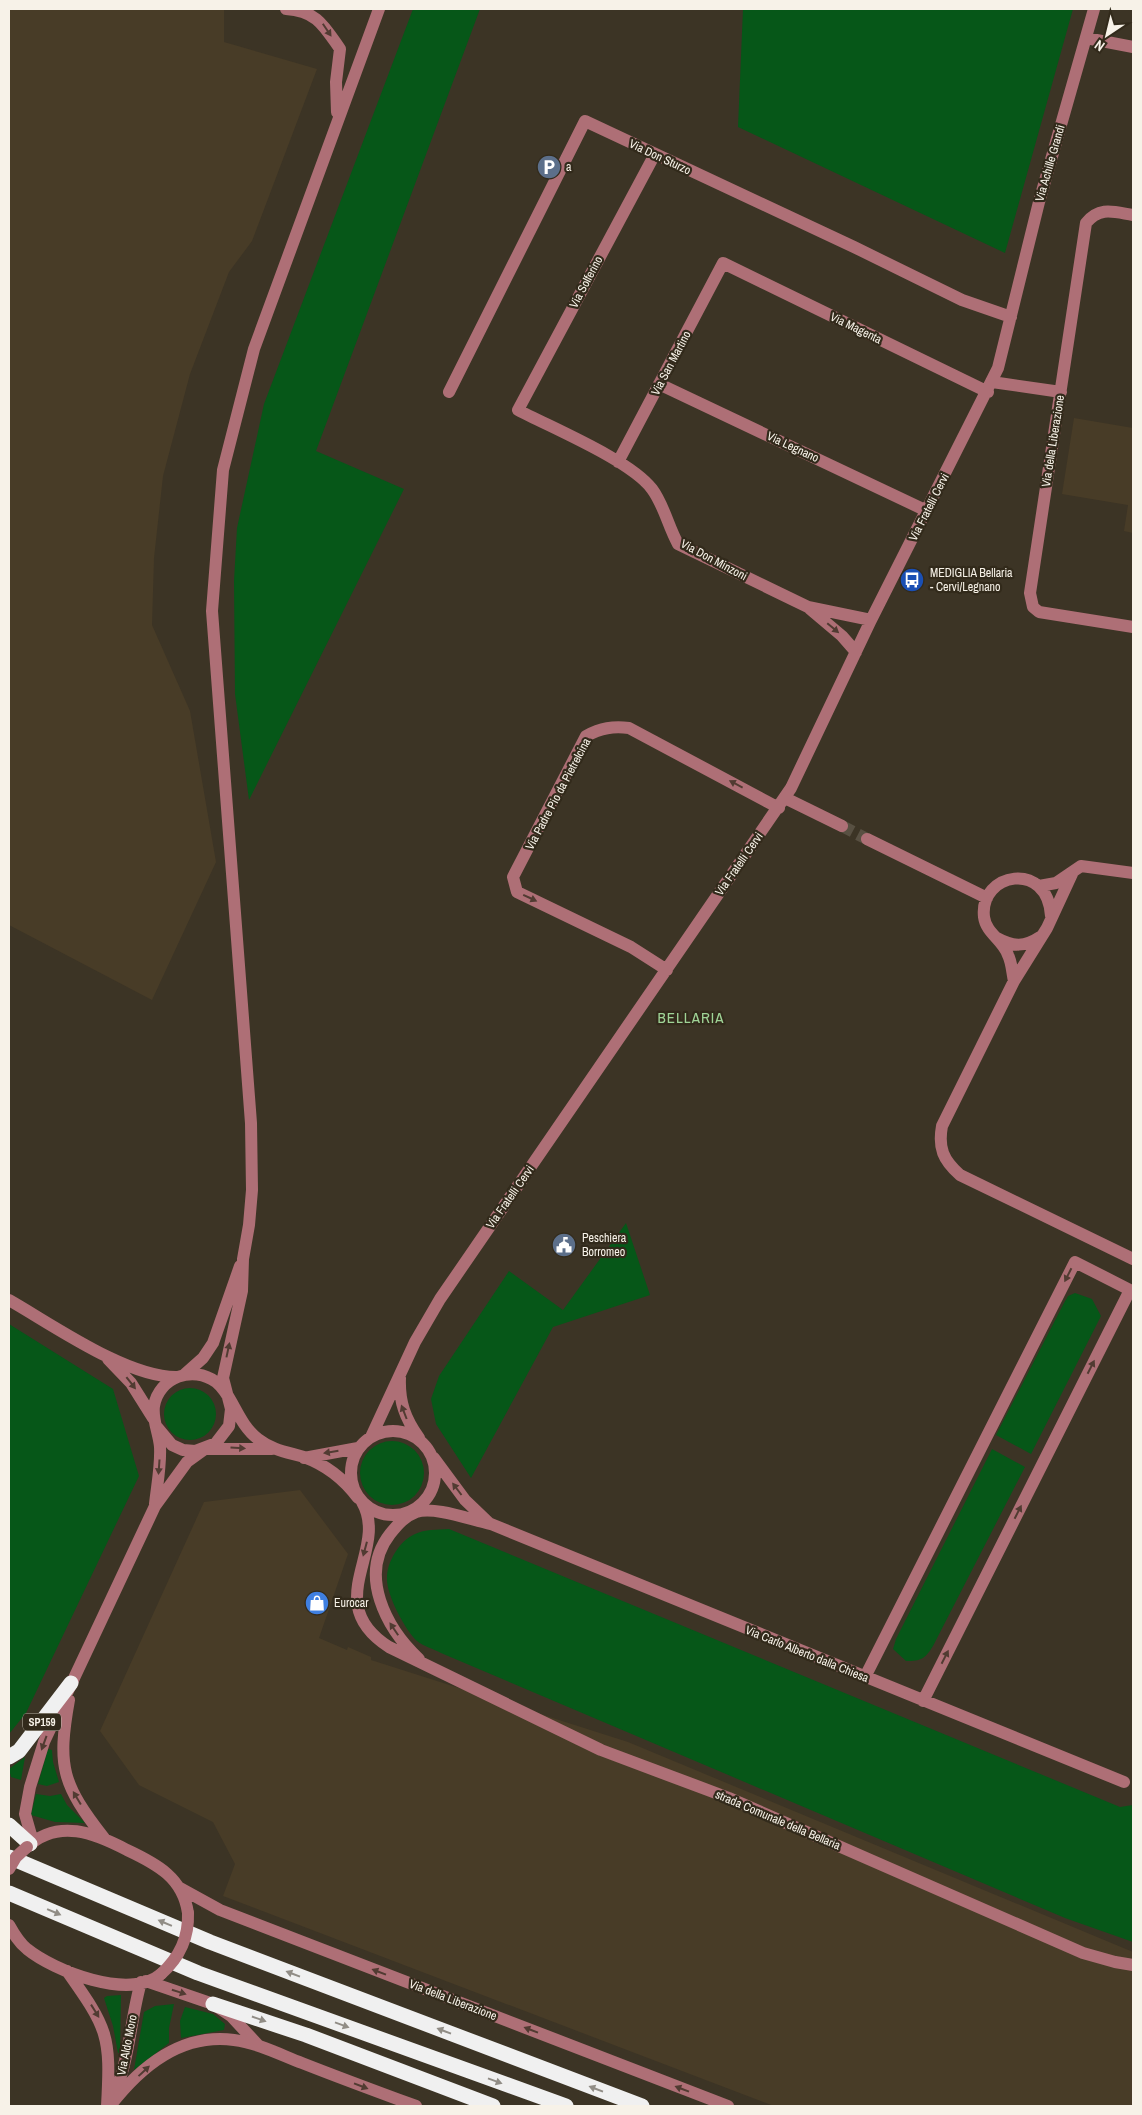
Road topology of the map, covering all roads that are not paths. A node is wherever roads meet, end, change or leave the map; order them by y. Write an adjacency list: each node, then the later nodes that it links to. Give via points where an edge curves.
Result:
1 (286, 9): 2 (street)
2 (306, 9): 7 (street, one-way to 7, via 322,23 340,49 336,82)
3 (378, 9): 7 (street, SP159)
4 (1094, 9): 5 (street, Via Achille Grandi)
5 (1086, 38): 6 (street); 11 (street, Via Achille Grandi, via 1039,202)
6 (1133, 47)
7 (338, 118): 35 (street, SP159, via 254,349 222,479 212,611 251,1123 252,1190)
8 (655, 154): 11 (street, Via Don Sturzo, via 962,300); 14 (street, Via Don Sturzo, via 585,121); 16 (street, Via Solferino)
9 (1133, 215): 15 (street, Via della Liberazione, via 1108,211 1094,214 1086,223)
10 (723, 263): 12 (street, Via San Martino); 13 (street, Via Magenta)
11 (1011, 317): 13 (street, Via Fratelli Cervi, via 1004,351)
12 (659, 384): 17 (street, Via San Martino); 18 (street, Via Legnano)
13 (990, 387): 15 (street, Via Magenta); 18 (street, Via Fratelli Cervi)
14 (449, 392)
15 (1061, 392): 21 (street, Via della Liberazione, via 1030,593 1033,606 1039,612)
16 (518, 410): 17 (street, Via Don Minzoni)
17 (618, 462): 19 (street, Via Don Minzoni, via 651,488 678,544)
18 (927, 511): 20 (street, Via Fratelli Cervi)
19 (808, 607): 20 (street, Via Don Minzoni); 22 (street, Via Don Minzoni, one-way to 22)
20 (872, 620): 22 (street, Via Fratelli Cervi)
21 (1133, 627)
22 (856, 652): 23 (street, Via Fratelli Cervi)
23 (782, 803): 24 (street, Via Padre Pio da Pietrelcina); 33 (street, Via Fratelli Cervi); 33 (street, Via Padre Pio da Pietrelcina, one-way to 33, via 630,728 608,727 586,736 513,877 517,892 614,938)
24 (842, 826)
25 (867, 839): 29 (street)
26 (1133, 873): 27 (street, via 1082,866)
27 (1072, 874): 28 (street, via 1056,883); 30 (street)
28 (1039, 886): 29 (street, via 1023,878 1011,879 1000,883); 30 (street, via 1046,894)
29 (986, 898): 32 (street, via 984,918 988,929)
30 (1051, 917): 31 (street)
31 (1040, 937): 32 (street, via 1019,946); 34 (street)
32 (997, 938): 34 (street, via 1008,954)
33 (667, 970): 39 (street, Via Fratelli Cervi, via 457,1273 422,1329)
34 (1014, 981): 36 (street, via 942,1126 941,1151 948,1165 960,1175)
35 (243, 1259): 40 (street, SP159, via 213,1343 203,1358); 41 (street, SP159, one-way to 35, via 223,1378 242,1291)
36 (1133, 1259)
37 (9, 1300): 38 (street)
38 (100, 1352): 40 (street, via 147,1373); 42 (street, one-way to 42, via 131,1383)
39 (400, 1373): 43 (street, Via Fratelli Cervi); 45 (street, Via Fratelli Cervi, one-way to 39, via 402,1407)
40 (181, 1376): 41 (street, via 200,1374 211,1378); 42 (street, SP159, via 165,1384 157,1395)
41 (228, 1397): 46 (street, SP159, via 231,1414 227,1431 218,1442); 47 (street, via 247,1429)
42 (155, 1424): 46 (street, via 165,1440 176,1448 189,1451); 50 (street, SP159, one-way to 50, via 160,1454)
43 (371, 1437): 44 (street); 45 (street, via 384,1432 401,1432 413,1436)
44 (358, 1448): 48 (street, one-way to 48); 49 (street, via 350,1470 352,1484)
45 (426, 1448): 49 (street, via 434,1464 434,1480 430,1494 419,1507 402,1515 388,1516 372,1511); 51 (street, Via Carlo Alberto dalla Chiesa, one-way to 45, via 465,1500)
46 (205, 1449): 47 (street, one-way to 47); 50 (street, SP159, via 187,1462)
47 (272, 1449): 48 (street)
48 (304, 1458): 49 (street, via 338,1476)
49 (360, 1500): 52 (street, one-way to 52, via 367,1514 369,1532 357,1590 362,1619 383,1643)
50 (155, 1506): 54 (street, SP159)
51 (491, 1524): 52 (street, Via Carlo Alberto dalla Chiesa, one-way to 51, via 411,1651 382,1608 377,1566 383,1545 398,1524 417,1512 440,1512); 53 (street, Via Carlo Alberto dalla Chiesa)
52 (426, 1665): 68 (street, strada Comunale della Bellaria, via 601,1750 729,1798 1084,1953)
53 (865, 1678): 55 (street, Via Carlo Alberto dalla Chiesa); 55 (street, one-way to 53, via 1130,1290 1075,1262)
54 (72, 1683): 56 (highway, SP159, via 19,1751); 59 (street, SP159, one-way to 54, via 69,1785 64,1769 63,1728); 60 (street, SP159, one-way to 60, via 44,1742 30,1787 25,1814)
55 (923, 1701): 57 (street, Via Carlo Alberto dalla Chiesa)
56 (9, 1757)
57 (1124, 1782)
58 (9, 1825): 60 (highway)
59 (104, 1838): 60 (street, via 71,1830 50,1833); 63 (street, via 154,1863)
60 (30, 1844): 62 (street, bridge)
61 (9, 1857): 77 (highway, one-way to 61, via 210,1942)
62 (9, 1869)
63 (180, 1888): 70 (street, bridge, via 188,1914 188,1930 183,1944 176,1959 161,1974); 78 (street, Via della Liberazione, one-way to 63, via 224,1912)
64 (9, 1893): 76 (highway, one-way to 76, via 198,1973)
65 (9, 1925): 67 (street)
66 (9, 1938): 67 (street)
67 (28, 1949): 69 (street)
68 (1133, 1965)
69 (67, 1971): 70 (street, via 100,1982); 73 (street, Via Aldo Moro, one-way to 73, via 94,2008 106,2037 110,2061)
70 (144, 1982): 71 (street, one-way to 71); 73 (street, Via Aldo Moro, via 134,2009 126,2065)
71 (213, 2004): 72 (street, via 225,2011 251,2040); 75 (highway, one-way to 75, via 306,2035)
72 (267, 2050): 73 (street, one-way to 72, via 146,2068 184,2044 234,2040); 74 (street, one-way to 74)
73 (109, 2106)
74 (416, 2106)
75 (493, 2106)
76 (566, 2106)
77 (642, 2106)
78 (728, 2106)

